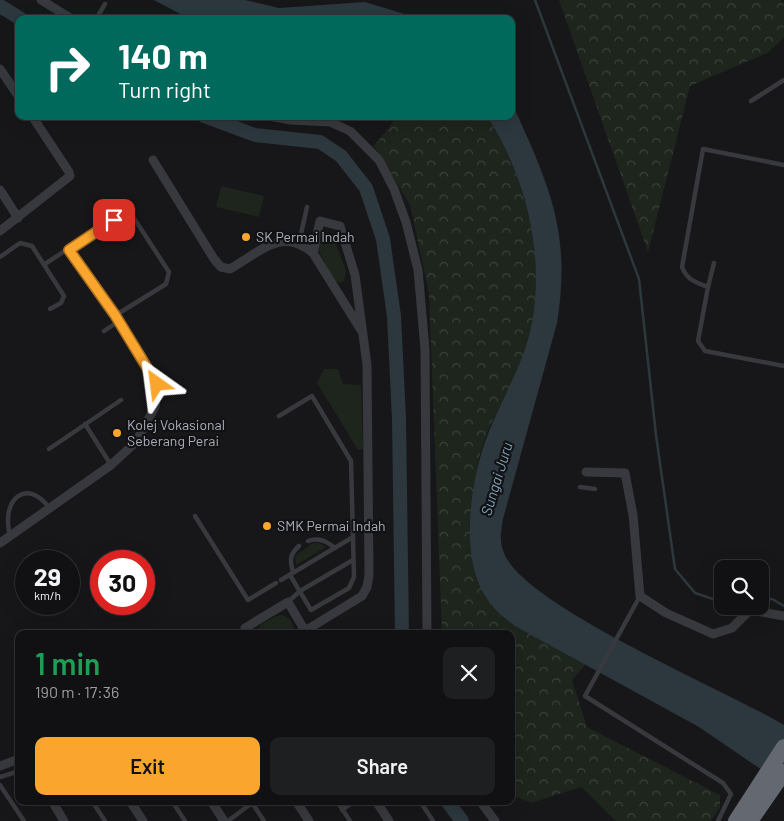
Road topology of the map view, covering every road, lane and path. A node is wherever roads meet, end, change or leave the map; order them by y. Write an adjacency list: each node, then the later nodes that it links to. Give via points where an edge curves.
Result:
1 (41, 0): 3 (street)
2 (105, 4): 4 (lane)
3 (65, 15)
4 (98, 15)
5 (0, 69): 7 (street)
6 (784, 80): 8 (lane)
7 (15, 91)
8 (752, 101)
9 (35, 120): 15 (street, via 69,172 68,179)
10 (291, 120): 58 (street, via 330,122 350,131 379,160 406,222 418,270 425,349)
11 (154, 160): 17 (street, via 221,267 230,269 279,240)
12 (784, 165): 23 (lane, via 703,149 682,267 692,281)
13 (0, 190): 15 (street)
14 (307, 208): 17 (lane)
15 (18, 218): 16 (street)
16 (0, 231)
17 (299, 243): 19 (street)
18 (69, 250): 22 (lane); 25 (street); 25 (lane, via 128,209 169,272 166,284)
19 (313, 252): 26 (street); 26 (street, via 320,221 340,226 355,275)
20 (0, 257): 22 (lane, via 20,243 29,244)
21 (714, 263): 23 (lane)
22 (45, 264): 24 (lane, via 64,296 61,303)
23 (708, 287): 28 (lane, via 698,341 700,347 705,351)
24 (50, 309)
25 (117, 318): 27 (lane); 33 (street, via 157,384 155,407 136,442)
26 (361, 330): 57 (street, via 367,365 367,587 362,596)
27 (104, 331)
28 (784, 366)
29 (122, 400): 31 (lane)
30 (279, 416): 42 (lane, via 312,396 351,461)
31 (85, 424): 32 (lane); 33 (lane)
32 (49, 449)
33 (112, 465): 38 (street)
34 (586, 472): 52 (street, via 625,473 633,515)
35 (580, 487): 36 (lane)
36 (595, 489)
37 (3, 506): 38 (lane, via 18,494 33,493 42,498)
38 (50, 509): 41 (street)
39 (1, 516): 41 (lane)
40 (195, 516): 50 (lane, via 248,600)
41 (10, 536): 44 (street)
42 (353, 537): 46 (lane); 47 (lane)
43 (308, 541): 46 (lane, via 315,538)
44 (0, 543)
45 (299, 546): 48 (lane, via 290,560)
46 (335, 548): 48 (lane)
47 (353, 560): 51 (lane); 51 (lane, via 354,577 349,588 311,610)
48 (292, 574): 49 (lane); 51 (lane)
49 (281, 580)
50 (276, 583)
51 (300, 591): 53 (lane)
52 (640, 596): 54 (street, via 666,613 713,634 732,628 750,610); 94 (lane, via 592,680 586,692 588,699 685,757 726,786 731,794)
53 (288, 602): 55 (street); 56 (street)
54 (784, 616)
55 (245, 630)
56 (302, 630)
57 (306, 630)
58 (427, 630)
59 (784, 747): 66 (highway)
60 (15, 760): 61 (street)
61 (0, 766)
62 (15, 771): 64 (lane)
63 (784, 772): 66 (highway)
64 (0, 777)
65 (0, 785): 81 (lane)
66 (767, 785): 95 (highway); 96 (highway)
67 (54, 805): 82 (street)
68 (95, 805): 83 (lane)
69 (133, 805): 84 (street)
70 (175, 805): 85 (lane)
71 (214, 805): 86 (street)
72 (248, 805): 87 (lane)
73 (254, 805): 88 (lane)
74 (299, 805): 89 (street)
75 (339, 805): 80 (lane)
76 (349, 805): 80 (lane)
77 (379, 805): 91 (street)
78 (423, 805): 92 (lane)
79 (483, 805): 93 (street)
80 (342, 810): 90 (lane)
81 (24, 821)
82 (64, 821)
83 (105, 821)
84 (143, 821)
85 (185, 821)
86 (224, 821)
87 (228, 821)
88 (264, 821)
89 (310, 821)
90 (350, 821)
91 (389, 821)
92 (433, 821)
93 (495, 821)
94 (718, 821)
95 (736, 821)
96 (750, 821)

